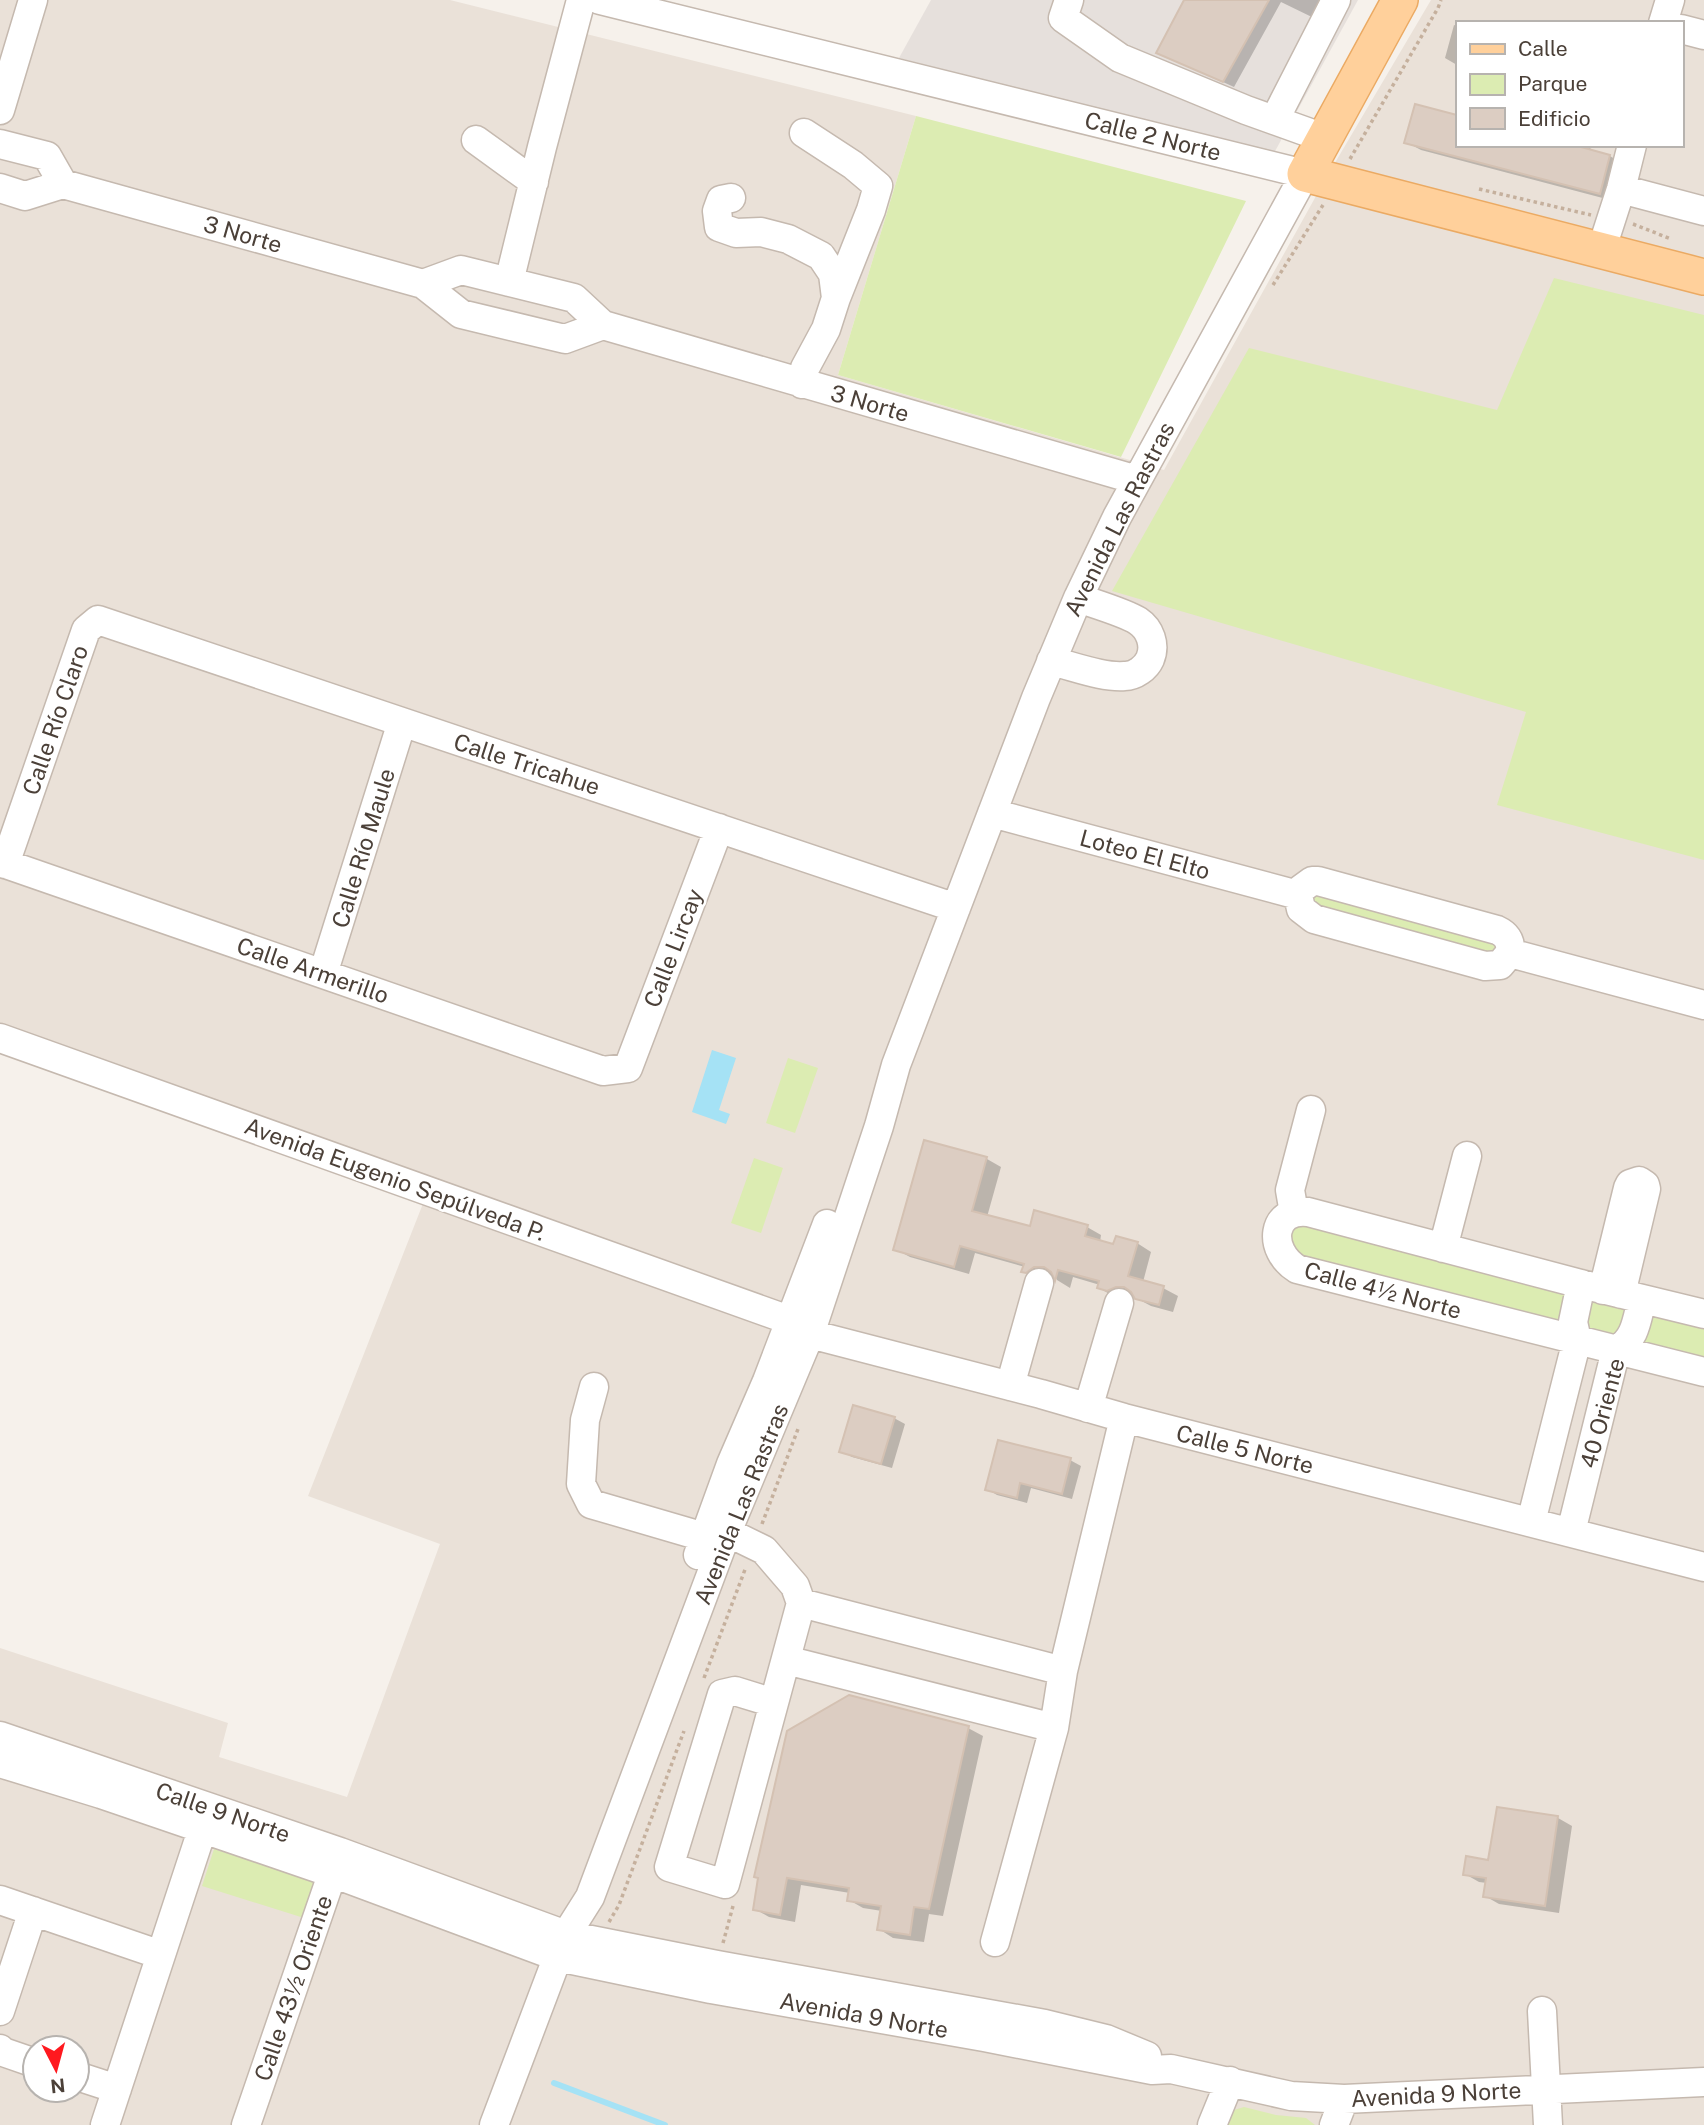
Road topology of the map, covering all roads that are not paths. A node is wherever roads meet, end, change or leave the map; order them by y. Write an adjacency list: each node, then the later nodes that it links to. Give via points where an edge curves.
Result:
1 (33, 0): 11 (street)
2 (582, 0): 19 (street)
3 (600, 0): 18 (street, Calle 2 Norte)
4 (1069, 0): 12 (street, via 1063,19 1120,58)
5 (1336, 0): 12 (street)
6 (1399, 0): 14 (main road, Avenida Las Rastras)
7 (1670, 0): 8 (street)
8 (1663, 21)
9 (1683, 30): 10 (street)
10 (1704, 35)
11 (0, 110)
12 (1275, 119): 14 (street)
13 (804, 133): 29 (street, via 878,186)
14 (1324, 138): 18 (main road, Avenida Las Rastras)
15 (476, 140): 19 (street)
16 (0, 144): 20 (street, via 47,156)
17 (1632, 147): 22 (street)
18 (1305, 174): 25 (main road, Calle 2 Norte); 32 (street, Avenida Las Rastras)
19 (534, 182): 27 (street)
20 (63, 184): 21 (street, via 25,197); 28 (street, 3 Norte)
21 (0, 188)
22 (1621, 189): 24 (street); 25 (street)
23 (732, 198): 29 (street, via 721,201 719,227 788,239 821,256 833,274)
24 (1704, 211)
25 (1601, 251): 26 (main road, Calle 2 Norte)
26 (1704, 277)
27 (509, 282): 28 (street, 3 Norte, via 461,270); 30 (street, 3 Norte, via 574,298)
28 (423, 284): 30 (street, 3 Norte, via 461,314 565,339)
29 (836, 298): 31 (street)
30 (603, 326): 31 (street, 3 Norte)
31 (802, 384): 32 (street, 3 Norte)
32 (1137, 480): 33 (street, Avenida Las Rastras)
33 (1077, 598): 35 (street, Avenida Las Rastras); 35 (street, via 1138,621 1150,634 1150,660 1142,670 1127,676)
34 (98, 620): 36 (street, Calle Tricahue); 39 (street, Calle Río Claro, via 86,630)
35 (1051, 661): 37 (street, Avenida Las Rastras)
36 (402, 722): 38 (street, Calle Tricahue); 43 (street, Calle Río Maule)
37 (992, 813): 40 (street, Loteo El Elto); 41 (street, Avenida Las Rastras)
38 (719, 828): 41 (street, Calle Tricahue); 46 (street, Calle Lircay)
39 (2, 863): 43 (street, Calle Armerillo)
40 (1298, 895): 42 (street, via 1301,909 1314,919 1485,966 1500,965); 42 (street, via 1306,884 1318,881 1497,930 1509,940)
41 (956, 908): 55 (street, Avenida Las Rastras, via 879,1126)
42 (1510, 953): 44 (street)
43 (323, 974): 46 (street, Calle Armerillo, via 603,1071)
44 (1704, 1005)
45 (0, 1038): 55 (street, Avenida Eugenio Sepúlveda P.)
46 (628, 1068)
47 (1311, 1111): 49 (street, via 1291,1181)
48 (1467, 1156): 50 (street)
49 (1294, 1213): 50 (street, via 1308,1212); 56 (street, Calle 4½ Norte, via 1281,1223 1276,1239 1282,1256 1297,1269)
50 (1443, 1248): 52 (street)
51 (1039, 1283): 59 (street)
52 (1612, 1292): 54 (street); 56 (street, 40 Oriente, via 1573,1322); 57 (street, 40 Oriente, via 1632,1337)
53 (1119, 1303): 61 (street)
54 (1704, 1314)
55 (799, 1327): 59 (street, Calle 5 Norte); 65 (street, Avenida Las Rastras)
56 (1577, 1340): 57 (street, Calle 4½ Norte); 63 (street, 40 Oriente)
57 (1616, 1350): 58 (street, Calle 4½ Norte); 64 (street, 40 Oriente)
58 (1704, 1372)
59 (1010, 1386): 61 (street, Calle 5 Norte)
60 (594, 1387): 65 (street, via 586,1420 581,1484 591,1504)
61 (1088, 1408): 62 (street, Calle 5 Norte)
62 (1124, 1418): 63 (street, Calle 5 Norte); 69 (street)
63 (1531, 1522): 64 (street, Calle 5 Norte)
64 (1571, 1532): 66 (street, Calle 5 Norte)
65 (715, 1535): 67 (street, via 764,1550 794,1586); 80 (street, Avenida Las Rastras, via 598,1879)
66 (1704, 1567)
67 (801, 1602): 68 (street); 69 (street)
68 (786, 1660): 70 (street); 71 (street)
69 (1063, 1671): 71 (street)
70 (774, 1703): 70 (street, via 735,1691 722,1694 669,1867 725,1884)
71 (1054, 1728): 79 (street)
72 (0, 1735): 74 (street, Calle 9 Norte)
73 (0, 1763): 74 (street, Calle 9 Norte)
74 (105, 1783): 75 (street, Calle 9 Norte)
75 (206, 1818): 76 (street, Calle 9 Norte); 81 (street)
76 (336, 1862): 80 (street, Calle 9 Norte); 94 (street, Calle 43½ Oriente)
77 (0, 1900): 78 (street)
78 (33, 1912): 81 (street); 83 (street)
79 (995, 1942)
80 (562, 1946): 82 (street, Avenida 9 Norte); 82 (street, Avenida 9 Norte, via 595,1941); 95 (street, Avenida Las Rastras)
81 (161, 1955): 90 (street)
82 (714, 1977): 88 (street, Avenida 9 Norte, via 986,2024 1152,2070 1171,2069)
83 (0, 2011)
84 (1542, 2011): 91 (street)
85 (0, 2049): 86 (street)
86 (21, 2058)
87 (91, 2081): 90 (street)
88 (1230, 2081): 92 (street, Avenida 9 Norte, via 1291,2096); 96 (street)
89 (1704, 2082): 91 (street, Avenida 9 Norte)
90 (117, 2089): 93 (street)
91 (1546, 2089): 92 (street, Avenida 9 Norte); 98 (street)
92 (1344, 2099): 97 (street)
93 (105, 2125)
94 (246, 2125)
95 (494, 2125)
96 (1212, 2125)
97 (1334, 2125)
98 (1548, 2125)

